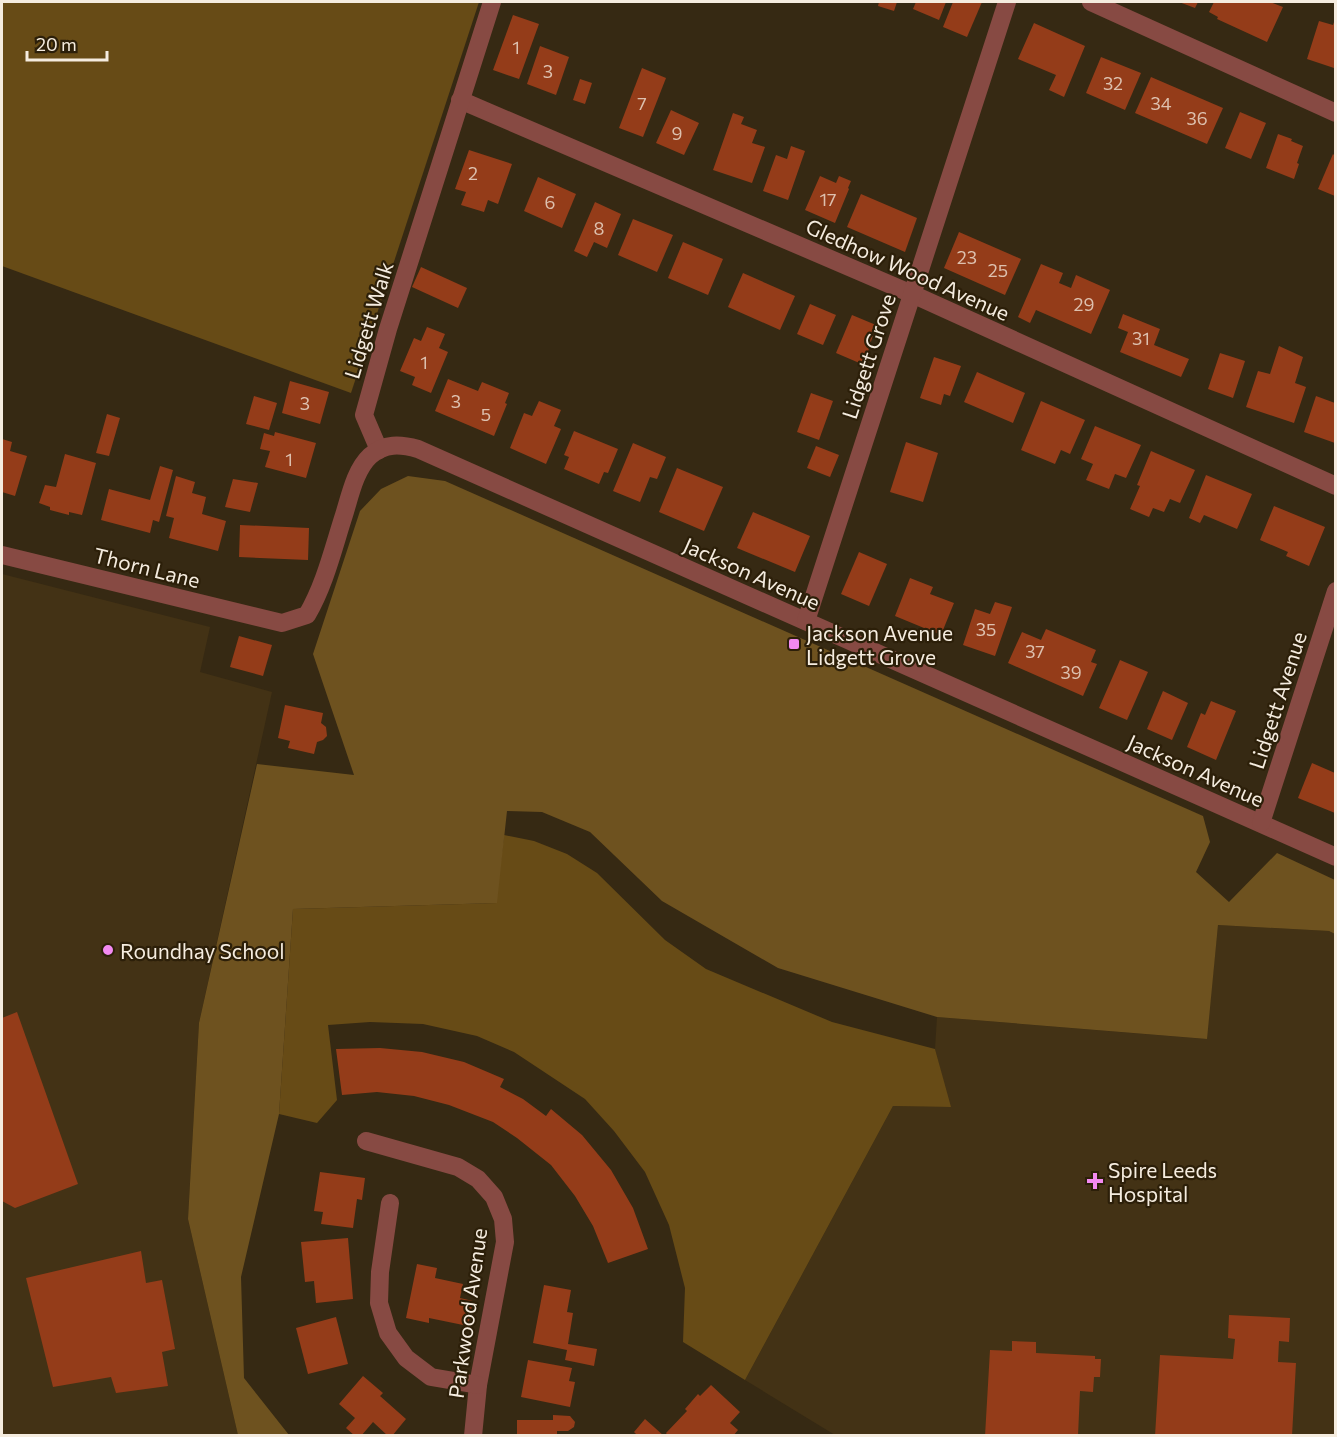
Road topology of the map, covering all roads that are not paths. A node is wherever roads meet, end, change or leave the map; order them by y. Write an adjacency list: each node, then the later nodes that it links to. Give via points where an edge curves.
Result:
1 (492, 2): 4 (street, Lidgett Walk)
2 (1007, 2): 6 (street, Lidgett Grove)
3 (1091, 2): 5 (street)
4 (460, 100): 6 (street, Gledhow Wood Avenue); 7 (street, Lidgett Walk, via 364,415)
5 (1335, 113)
6 (912, 294): 8 (street, Gledhow Wood Avenue); 11 (street, Lidgett Grove)
7 (379, 450): 9 (street, Thorn Lane, via 355,479 318,596 307,615 282,623); 11 (street, Jackson Avenue, via 399,444 418,449)
8 (1335, 486)
9 (2, 555)
10 (1335, 591): 12 (street, Lidgett Avenue)
11 (806, 621): 12 (street, Jackson Avenue)
12 (1260, 824): 13 (street, Jackson Avenue)
13 (1335, 857)
14 (366, 1141): 16 (street, Parkwood Avenue, via 458,1167 478,1179 494,1197 503,1219 505,1242)
15 (390, 1203): 16 (street, via 379,1303 388,1333 406,1358 430,1377)
16 (478, 1385): 17 (street, Parkwood Avenue)
17 (473, 1436)

